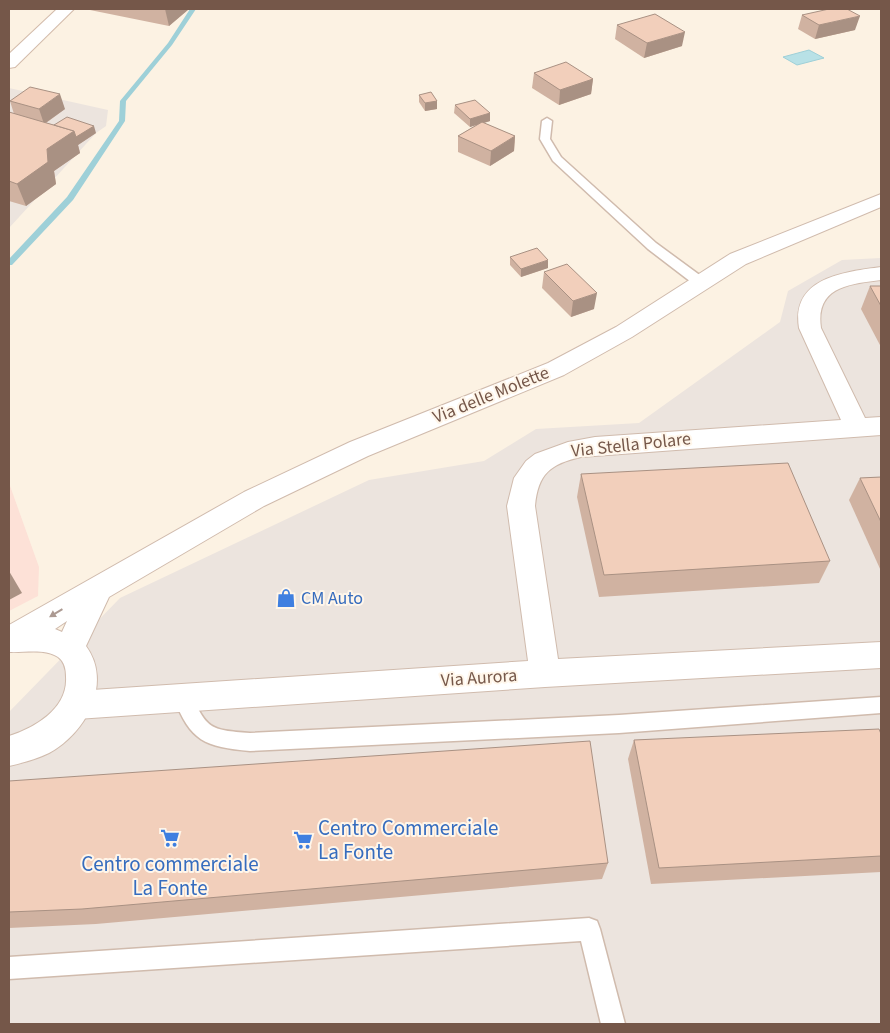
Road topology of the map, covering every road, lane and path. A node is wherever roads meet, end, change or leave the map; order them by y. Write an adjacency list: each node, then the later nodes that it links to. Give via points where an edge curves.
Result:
1 (66, 9): 2 (street)
2 (9, 63)
3 (547, 121): 6 (lane, via 547,146 557,159 652,246)
4 (881, 200): 6 (street, Via delle Molette, via 758,249)
5 (881, 274): 7 (street, via 846,280 825,288 812,296 806,312 810,328)
6 (700, 282): 8 (street, Via delle Molette, via 624,332 574,360 292,480)
7 (869, 426): 12 (street, Via Stella Polare, via 595,446 558,454 541,463 523,485 521,506)
8 (98, 588): 9 (street, Via delle Molette, one-way to 9); 10 (street)
9 (9, 641): 10 (street, via 32,636 53,639)
10 (70, 648): 14 (street, via 84,672 84,688)
11 (881, 655): 12 (street, Via Aurora)
12 (546, 673): 13 (street, Via Aurora)
13 (183, 698): 14 (street, Via Aurora); 15 (lane, via 190,718 200,730 219,738 250,742 619,724)
14 (77, 705): 16 (street, via 63,724 44,739 21,750)
15 (881, 705)
16 (9, 751)
17 (9, 968): 18 (lane, via 589,929)
18 (613, 1024)

